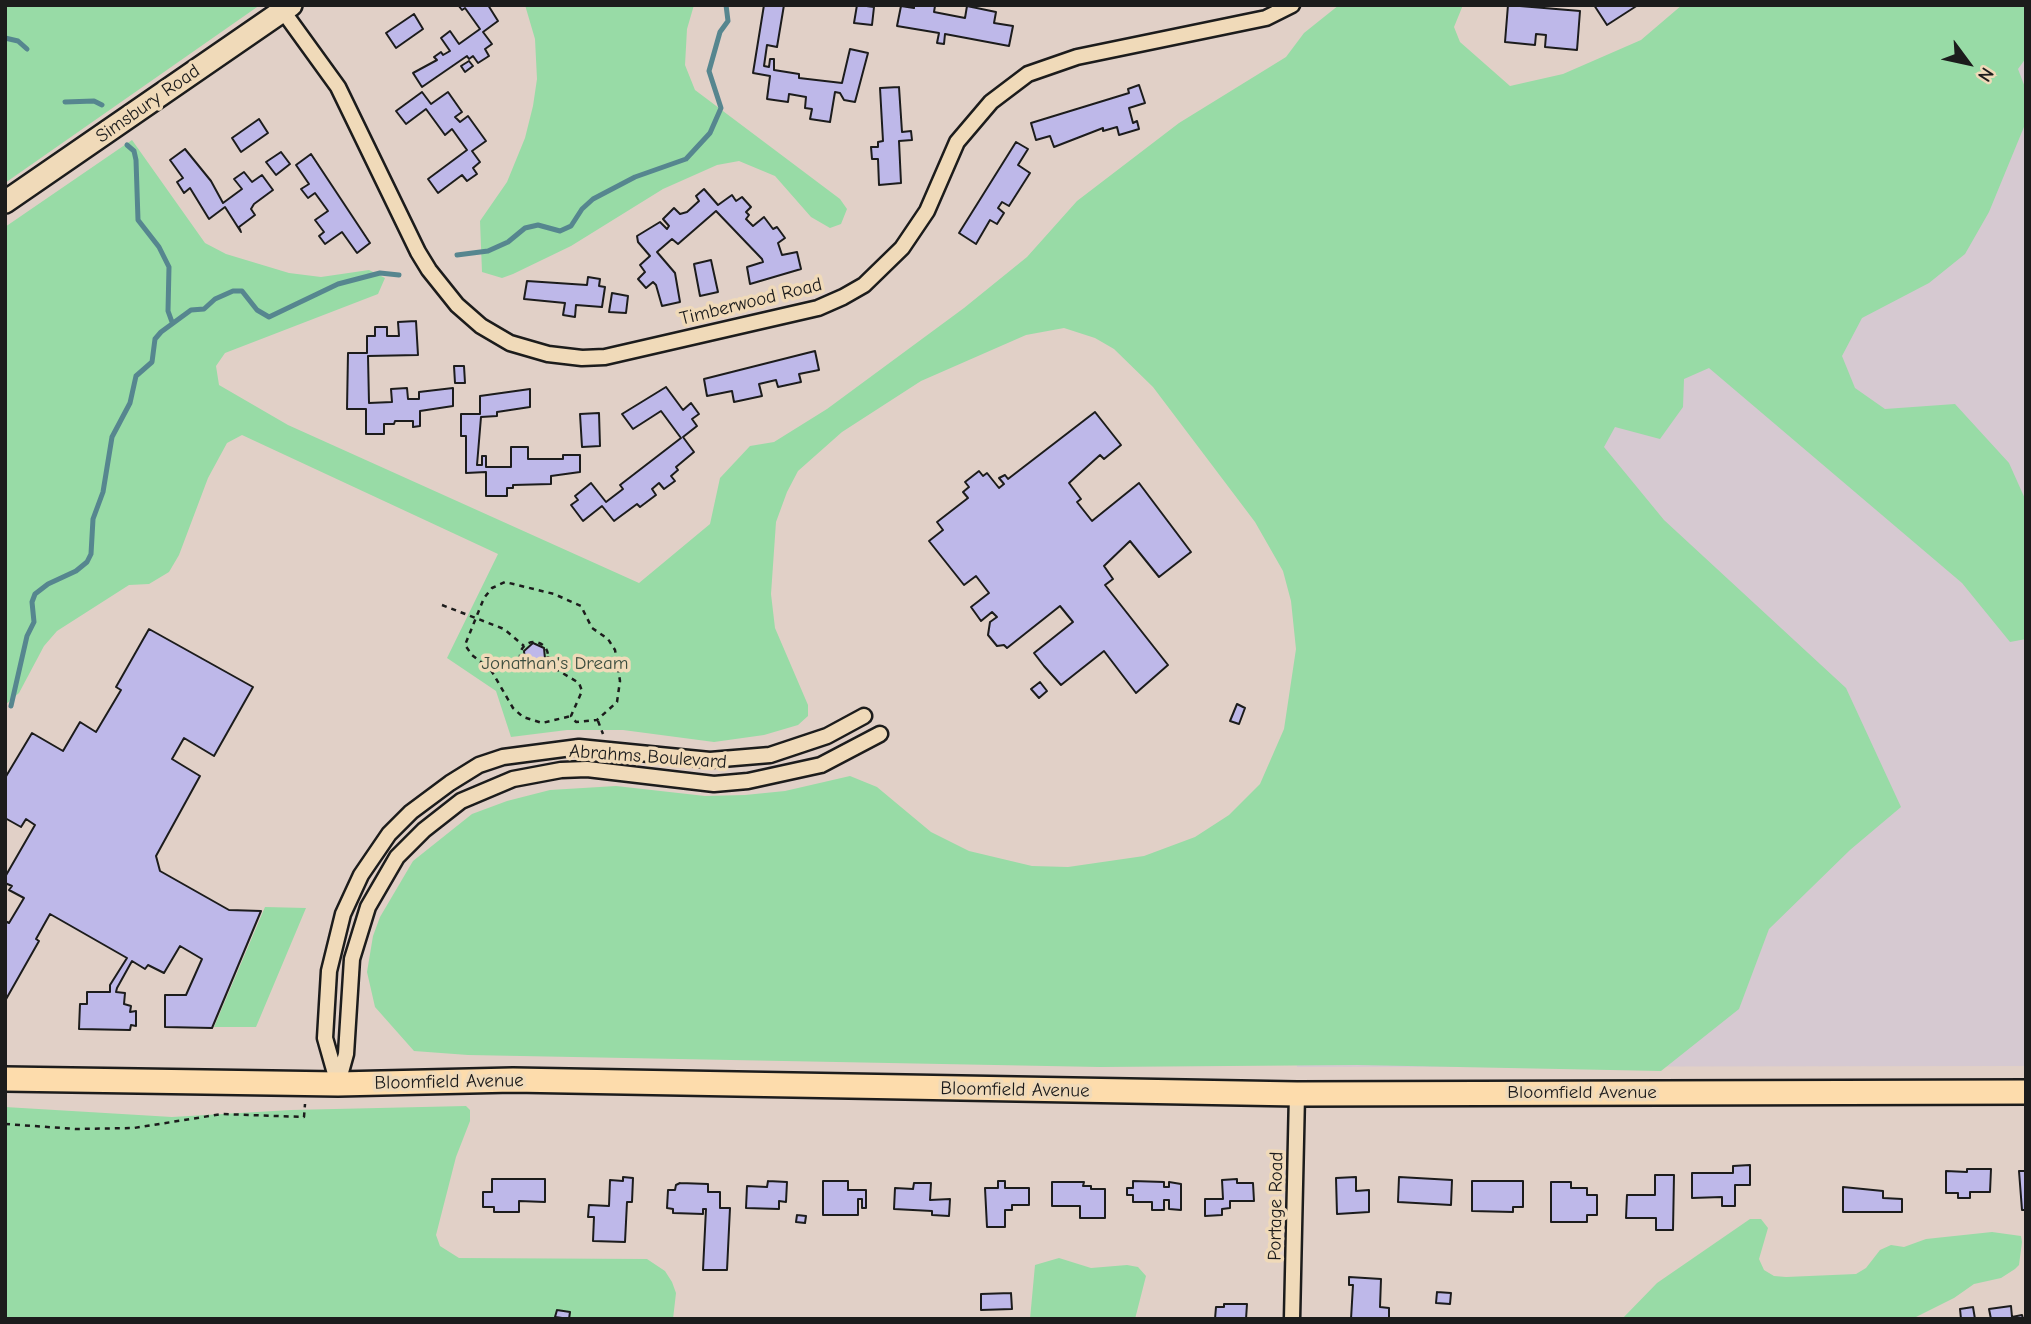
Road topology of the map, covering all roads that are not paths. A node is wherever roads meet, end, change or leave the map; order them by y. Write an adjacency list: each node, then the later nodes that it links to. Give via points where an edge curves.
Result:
1 (1292, 5): 2 (street, Timberwood Road, via 1266,18 1077,57 1028,74 991,102 957,142 927,211 902,248 864,285 843,297 818,308 605,357 582,358 510,343 457,305 418,252 338,87)
2 (287, 8): 3 (main road, Simsbury Road)
3 (5, 202)
4 (864, 716): 7 (street, Abrahms Boulevard, via 827,736 770,755 710,760 579,747 503,757 450,783 389,834 360,875 343,914 329,971 325,1038)
5 (880, 734): 7 (street, Abrahms Boulevard, via 821,765 748,782 714,784 561,770 513,779 461,801 397,857 368,906 352,959 346,1054)
6 (5, 1079): 7 (main road, Bloomfield Avenue)
7 (338, 1084): 9 (main road, Bloomfield Avenue, via 513,1080)
8 (2026, 1092): 9 (main road, Bloomfield Avenue)
9 (1297, 1094): 10 (street, Portage Road)
10 (1292, 1319)

